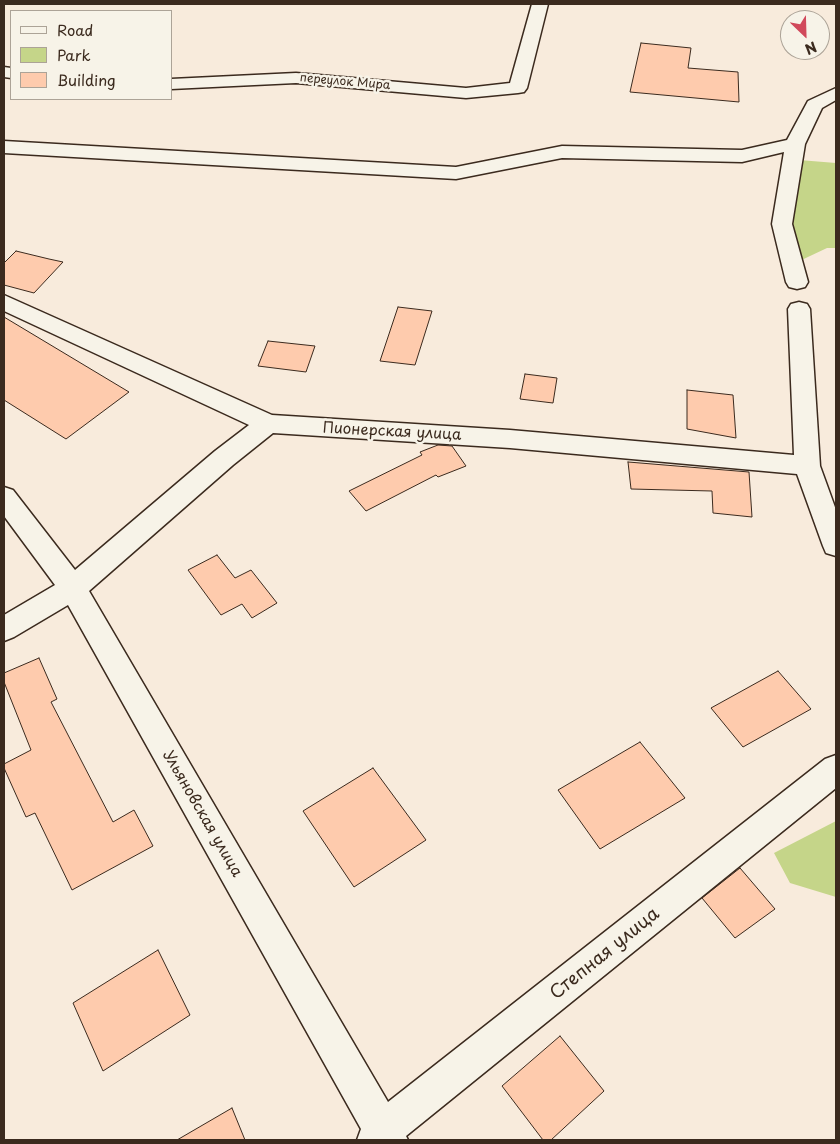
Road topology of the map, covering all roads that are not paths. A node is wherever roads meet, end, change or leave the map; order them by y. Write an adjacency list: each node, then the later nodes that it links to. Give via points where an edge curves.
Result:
1 (540, 4): 2 (street, переулок Мира, via 518,88 466,93 296,78)
2 (172, 84)
3 (836, 93): 4 (street, via 814,105)
4 (796, 144): 5 (street, via 742,156 562,152 456,173); 6 (street, via 782,224)
5 (4, 147)
6 (797, 282)
7 (4, 302): 9 (street, Пионерская улица)
8 (799, 309): 10 (street)
9 (268, 424): 10 (street, Пионерская улица, via 510,438); 13 (street)
10 (807, 466): 12 (street)
11 (4, 497): 13 (street, Ульяновская улица)
12 (836, 546)
13 (73, 588): 14 (street); 16 (street, Ульяновская улица)
14 (4, 629)
15 (836, 769): 16 (street, Степная улица)
16 (383, 1137)

